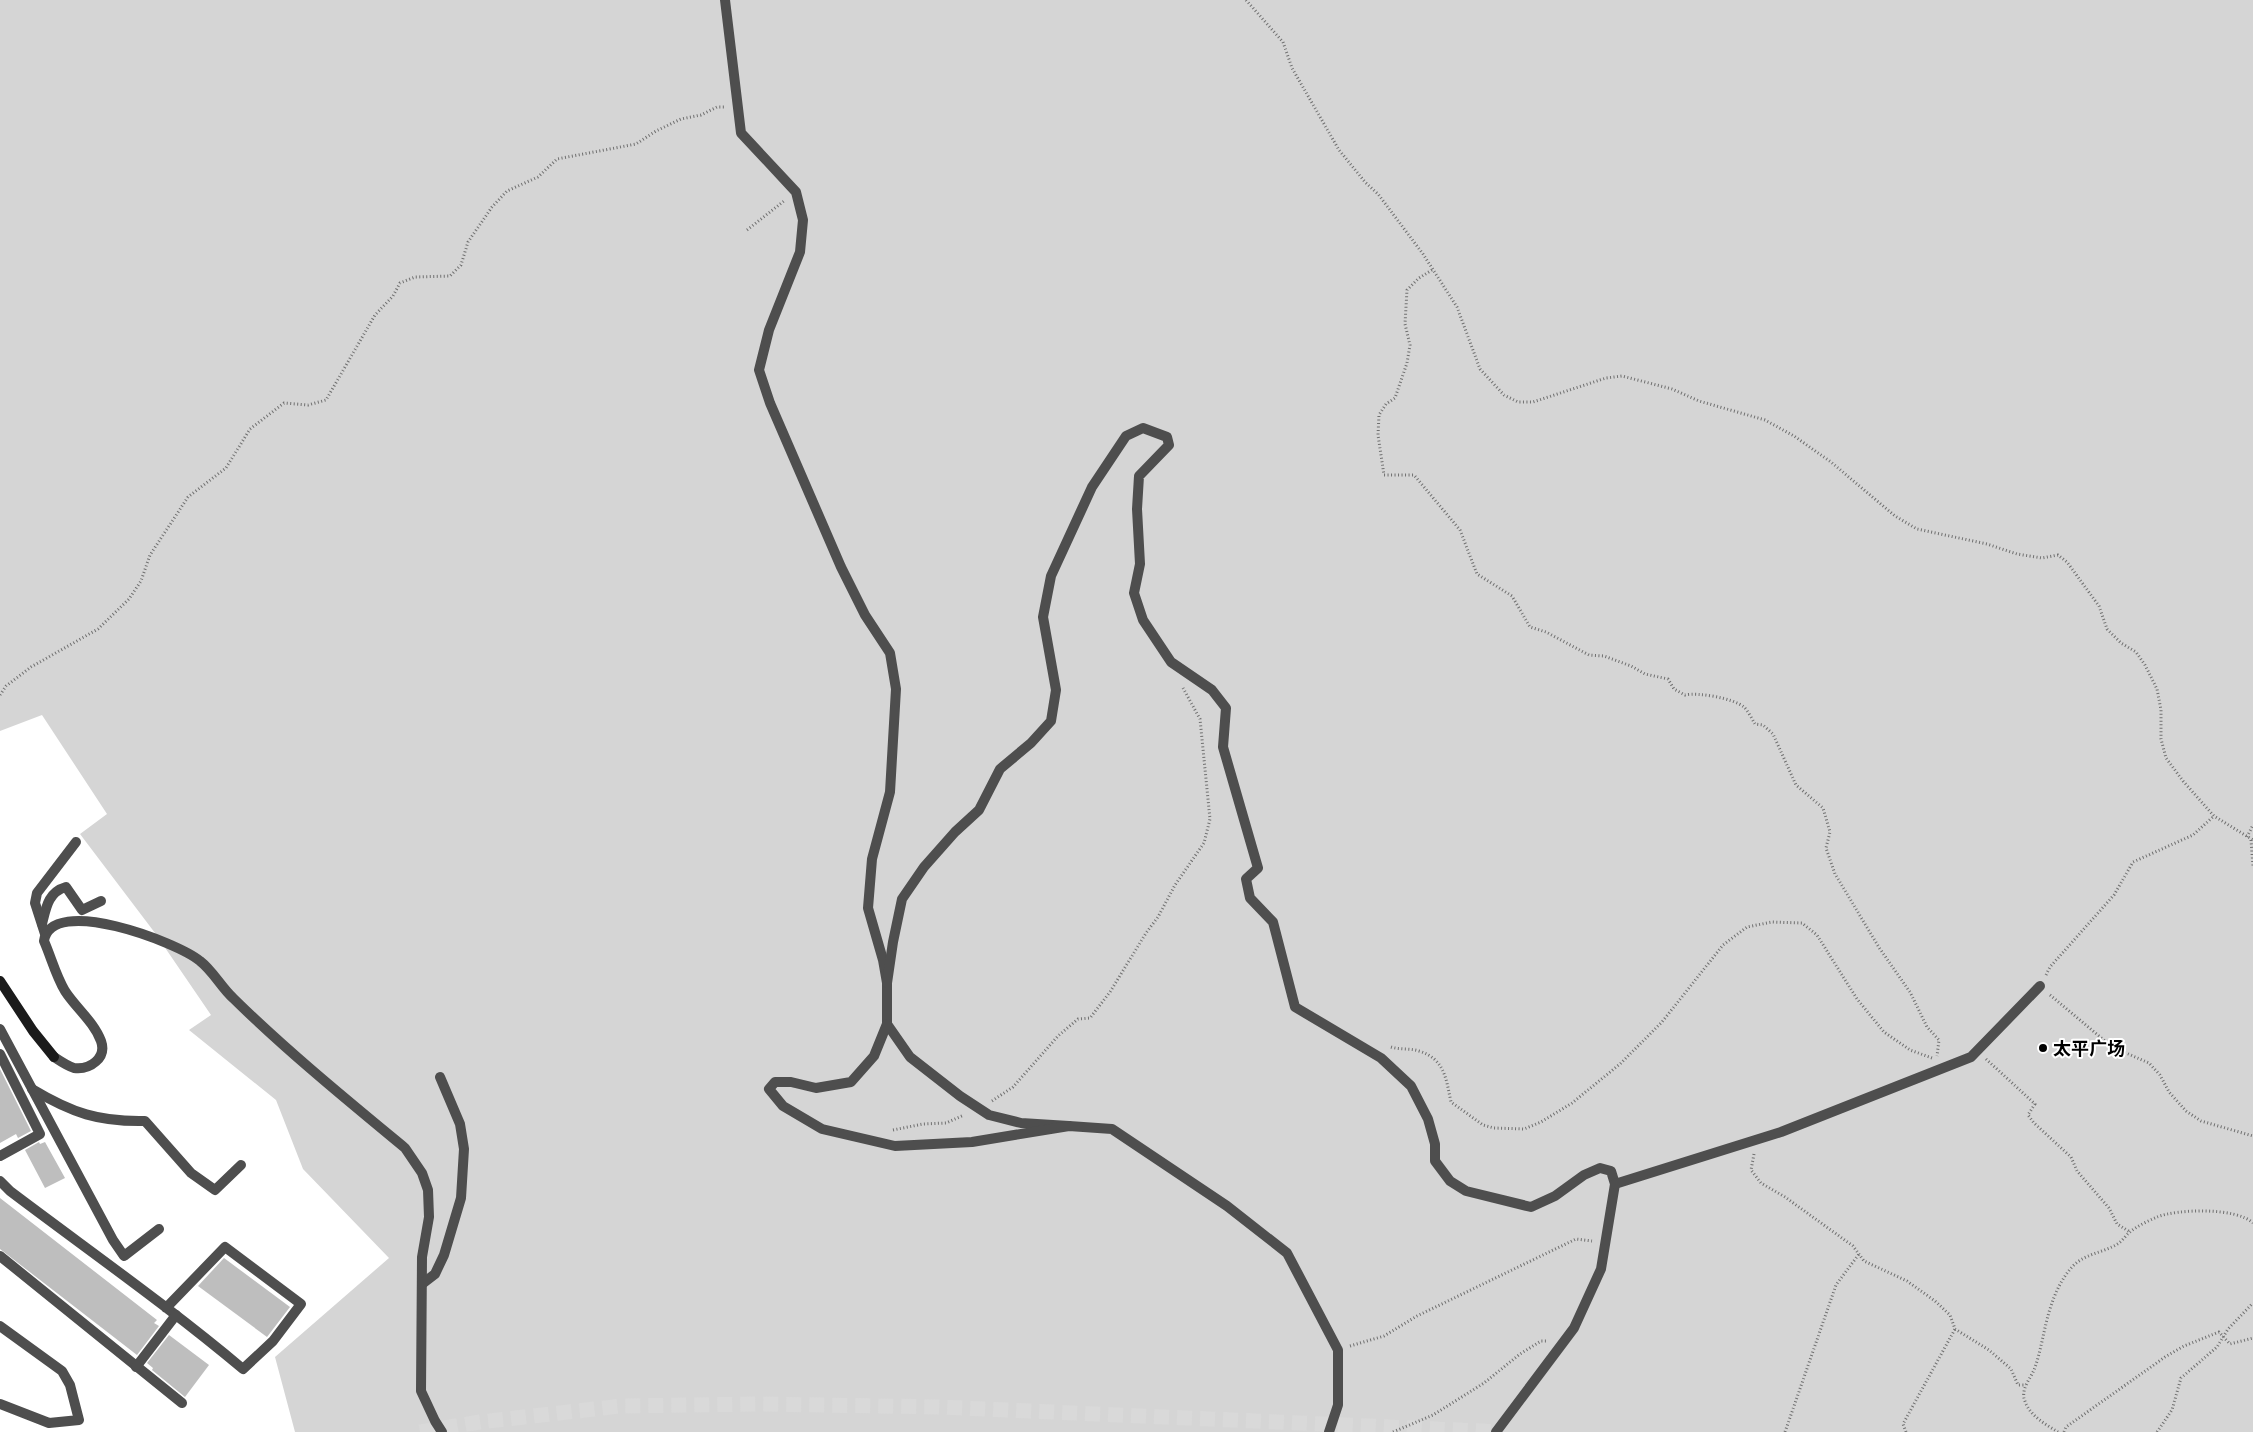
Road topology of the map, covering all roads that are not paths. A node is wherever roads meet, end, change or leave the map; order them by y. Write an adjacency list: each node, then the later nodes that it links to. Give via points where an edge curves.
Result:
1 (725, 1): 6 (street, via 741,133 796,192 802,220 800,252 769,330 759,370 770,403 841,567 865,615 890,653 896,689 890,792 872,859 868,908)
2 (76, 842): 4 (street, via 37,893 35,903)
3 (101, 901): 4 (street, via 82,910 66,887 59,889 51,896)
4 (44, 930): 5 (street, via 44,941 64,990 102,1042 102,1052 97,1061 89,1067 72,1067 54,1057); 20 (street, via 57,923 87,921 150,938 189,954 201,962 232,997 405,1148 422,1173 428,1190 429,1217 422,1257)
5 (0, 981)
6 (888, 983): 8 (street); 17 (street, via 892,942 902,899 924,867 979,810 1000,768 1052,721 1056,690 1043,617 1052,576 1092,487 1126,436 1142,428 1167,437 1169,445 1139,476 1140,564 1134,593 1143,620 1171,662 1212,690 1226,708 1223,747 1258,868 1246,879 1250,898 1273,922 1295,1007 1381,1058 1411,1086 1428,1119 1435,1144 1435,1161 1450,1181 1466,1191 1531,1208 1600,1168 1611,1171)
7 (2040, 986): 17 (street, via 1971,1057 1781,1132)
8 (887, 1024): 13 (street, via 910,1057 980,1110 1021,1123); 13 (street, via 874,1056 851,1082 816,1088 775,1082 770,1089 783,1106 822,1129 895,1146 972,1142)
9 (0, 1029): 12 (street)
10 (0, 1054): 14 (street, via 40,1134)
11 (440, 1077): 20 (street, via 460,1124 464,1149 461,1198 444,1255 435,1274)
12 (31, 1088): 15 (street, via 83,1115 116,1122 145,1121 191,1173 215,1190); 18 (street, via 124,1256)
13 (1069, 1126): 28 (street, via 1112,1128 1227,1206 1288,1253 1338,1350 1338,1405)
14 (0, 1156)
15 (240, 1165)
16 (0, 1181): 21 (street)
17 (1615, 1184): 29 (street, via 1601,1269 1574,1328)
18 (159, 1229)
19 (0, 1256): 24 (street)
20 (422, 1284): 27 (street, via 421,1391)
21 (166, 1308): 22 (street); 22 (street, via 225,1247 301,1304 273,1341 242,1369)
22 (176, 1315): 24 (street)
23 (0, 1326): 26 (street, via 62,1371 70,1385 80,1420 49,1423)
24 (136, 1366): 25 (street)
25 (182, 1403)
26 (0, 1404)
27 (442, 1432)
28 (1329, 1432)
29 (1496, 1432)

